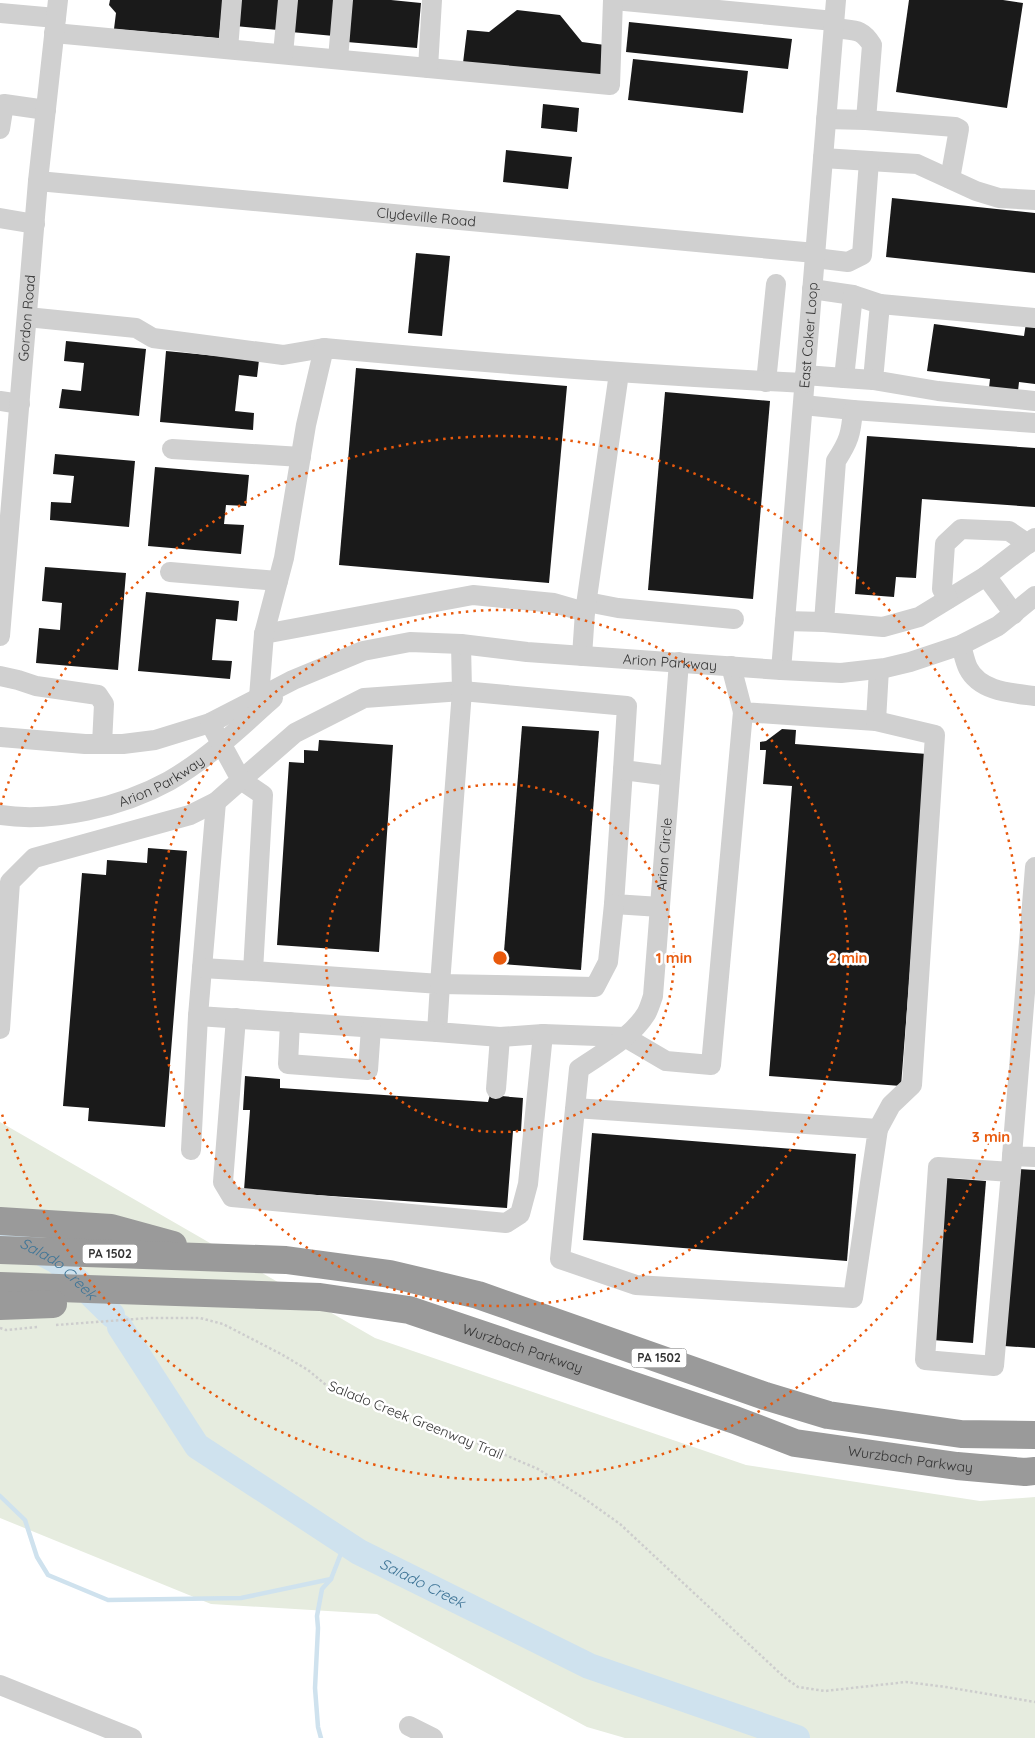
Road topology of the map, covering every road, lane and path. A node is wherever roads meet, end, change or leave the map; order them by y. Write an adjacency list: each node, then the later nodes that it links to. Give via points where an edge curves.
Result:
1 (232, 0): 10 (street)
2 (288, 0): 11 (street)
3 (343, 0): 12 (street)
4 (432, 0): 13 (street)
5 (613, 0): 9 (street); 13 (street, via 610,85)
6 (836, 0): 9 (street, East Coker Loop)
7 (0, 13): 8 (street)
8 (56, 17): 10 (street); 14 (street, Gordon Road)
9 (834, 25): 15 (street, East Coker Loop); 16 (street, via 861,32 872,45)
10 (228, 49): 11 (street)
11 (283, 54): 12 (street)
12 (338, 59): 13 (street)
13 (428, 68)
14 (46, 110): 17 (street, via 4,104); 21 (street, Gordon Road)
15 (826, 119): 16 (street); 18 (street, East Coker Loop)
16 (866, 120): 20 (street, via 959,129)
17 (0, 129)
18 (823, 158): 19 (street); 25 (street, East Coker Loop)
19 (869, 161): 20 (street, via 917,164); 25 (street, Clydeville Road, via 862,255 848,262)
20 (950, 179): 22 (street, via 999,198)
21 (38, 181): 24 (street, Gordon Road); 25 (street, Clydeville Road)
22 (1035, 200)
23 (0, 218): 24 (street)
24 (35, 224): 30 (street, Gordon Road)
25 (815, 255): 27 (street, East Coker Loop)
26 (776, 284): 37 (street)
27 (812, 289): 28 (street); 35 (street, East Coker Loop)
28 (853, 295): 29 (street); 34 (street)
29 (880, 304): 31 (street); 36 (street)
30 (27, 317): 32 (street, via 136,328 153,338 283,355); 39 (street, Gordon Road)
31 (1035, 318)
32 (324, 348): 33 (street); 44 (street)
33 (619, 373): 37 (street); 52 (street)
34 (844, 378): 35 (street); 36 (street)
35 (805, 379): 37 (street); 40 (street, East Coker Loop)
36 (873, 380): 38 (street, via 938,391)
37 (766, 382)
38 (1035, 401)
39 (10, 402): 45 (street, Gordon Road)
40 (803, 405): 41 (street); 55 (street, East Coker Loop)
41 (853, 410): 42 (street); 56 (street, via 851,433 836,461)
42 (1035, 423)
43 (172, 449): 44 (street)
44 (301, 457): 49 (street)
45 (6, 485): 57 (street, Gordon Road)
46 (1031, 541): 48 (street); 51 (street, via 1009,531 961,529 946,544 942,589)
47 (170, 572): 49 (street)
48 (986, 576): 51 (street); 53 (street)
49 (278, 581): 58 (street)
50 (1035, 596): 53 (street, Arion Parkway)
51 (948, 599): 56 (street, via 919,617 883,627)
52 (586, 607): 54 (street); 58 (street, via 473,595); 61 (street)
53 (1014, 614): 60 (street, Arion Parkway)
54 (734, 618)
55 (785, 620): 56 (street); 65 (street, East Coker Loop)
56 (824, 622)
57 (0, 634)
58 (264, 634): 70 (street)
59 (461, 644): 61 (street, Arion Parkway); 67 (street, Arion Parkway, via 410,642 363,651); 68 (street)
60 (961, 645): 64 (street, Arion Parkway); 69 (street, via 968,669 989,687)
61 (582, 656): 62 (street, Arion Parkway)
62 (679, 662): 63 (street, Arion Parkway); 78 (street, Arion Circle)
63 (730, 666): 65 (street, Arion Parkway); 71 (street)
64 (879, 669): 65 (street, Arion Parkway, via 841,673); 72 (street)
65 (781, 670)
66 (0, 676): 76 (street, via 36,686 98,695 104,704)
67 (293, 680): 70 (street, Arion Parkway); 75 (street, Arion Parkway)
68 (462, 691): 77 (street, via 627,706); 79 (street, via 364,698 295,733); 88 (street)
69 (1035, 696)
70 (259, 697): 73 (street, Arion Parkway)
71 (743, 712): 72 (street); 97 (street, via 710,1065 666,1061)
72 (876, 721): 100 (street, via 935,735 912,1085 891,1105)
73 (210, 723): 75 (street); 76 (street, Arion Parkway, via 155,740)
74 (0, 737): 76 (street, Arion Parkway)
75 (222, 743): 79 (street); 81 (street, Arion Parkway, via 168,781 124,800 66,815 18,818)
76 (102, 744)
77 (623, 770): 78 (street); 84 (street)
78 (670, 776): 85 (street, Arion Circle)
79 (241, 780): 80 (street); 87 (street, via 263,795)
80 (216, 802): 83 (street, via 190,815 34,858); 86 (street)
81 (0, 815)
82 (1035, 868): 103 (street)
83 (5, 880): 93 (street)
84 (614, 904): 85 (street); 88 (street, via 608,962 596,987)
85 (660, 907): 97 (street, Arion Circle, via 653,996 647,1013)
86 (202, 968): 87 (street); 89 (street)
87 (253, 971): 88 (street)
88 (440, 984): 94 (street)
89 (198, 1016): 90 (street); 101 (street)
90 (236, 1018): 91 (street); 95 (street, via 223,1182 232,1196 506,1223 520,1214 528,1184)
91 (290, 1022): 92 (street); 92 (street, via 288,1064 368,1070)
92 (371, 1028): 94 (street)
93 (0, 1029)
94 (437, 1032): 96 (street)
95 (543, 1034): 96 (street); 97 (street)
96 (500, 1037): 98 (street)
97 (625, 1037): 99 (street, Arion Circle, via 579,1069)
98 (496, 1089)
99 (575, 1108): 100 (street); 100 (street, Arion Circle, via 560,1259 636,1285 853,1298)
100 (878, 1129)
101 (191, 1150)
102 (1035, 1158): 103 (street)
103 (1012, 1164): 103 (street, via 938,1167 925,1360 994,1366)
104 (0, 1221): 106 (highway, via 111,1228)
105 (0, 1250): 106 (highway, PA 1502)
106 (221, 1258): 113 (highway, PA 1502, via 286,1260 390,1274 478,1295 828,1416 961,1434)
107 (0, 1286): 108 (highway, Wurzbach Parkway / PA 1502)
108 (187, 1294): 109 (highway, via 87,1303); 114 (highway, Wurzbach Parkway / PA 1502, via 320,1297 409,1310 795,1443 957,1466)
109 (0, 1306)
110 (44, 1326): 112 (path)
111 (54, 1326): 116 (path, Salado Creek Greenway Trail, via 149,1318 200,1318 224,1324 308,1370 337,1391 435,1426 538,1469 620,1524 798,1687 825,1691 906,1682)
112 (0, 1328)
113 (1035, 1435)
114 (1035, 1471)
115 (0, 1685): 118 (street)
116 (1035, 1702)
117 (409, 1726): 119 (street)
118 (132, 1738)
119 (433, 1738)

